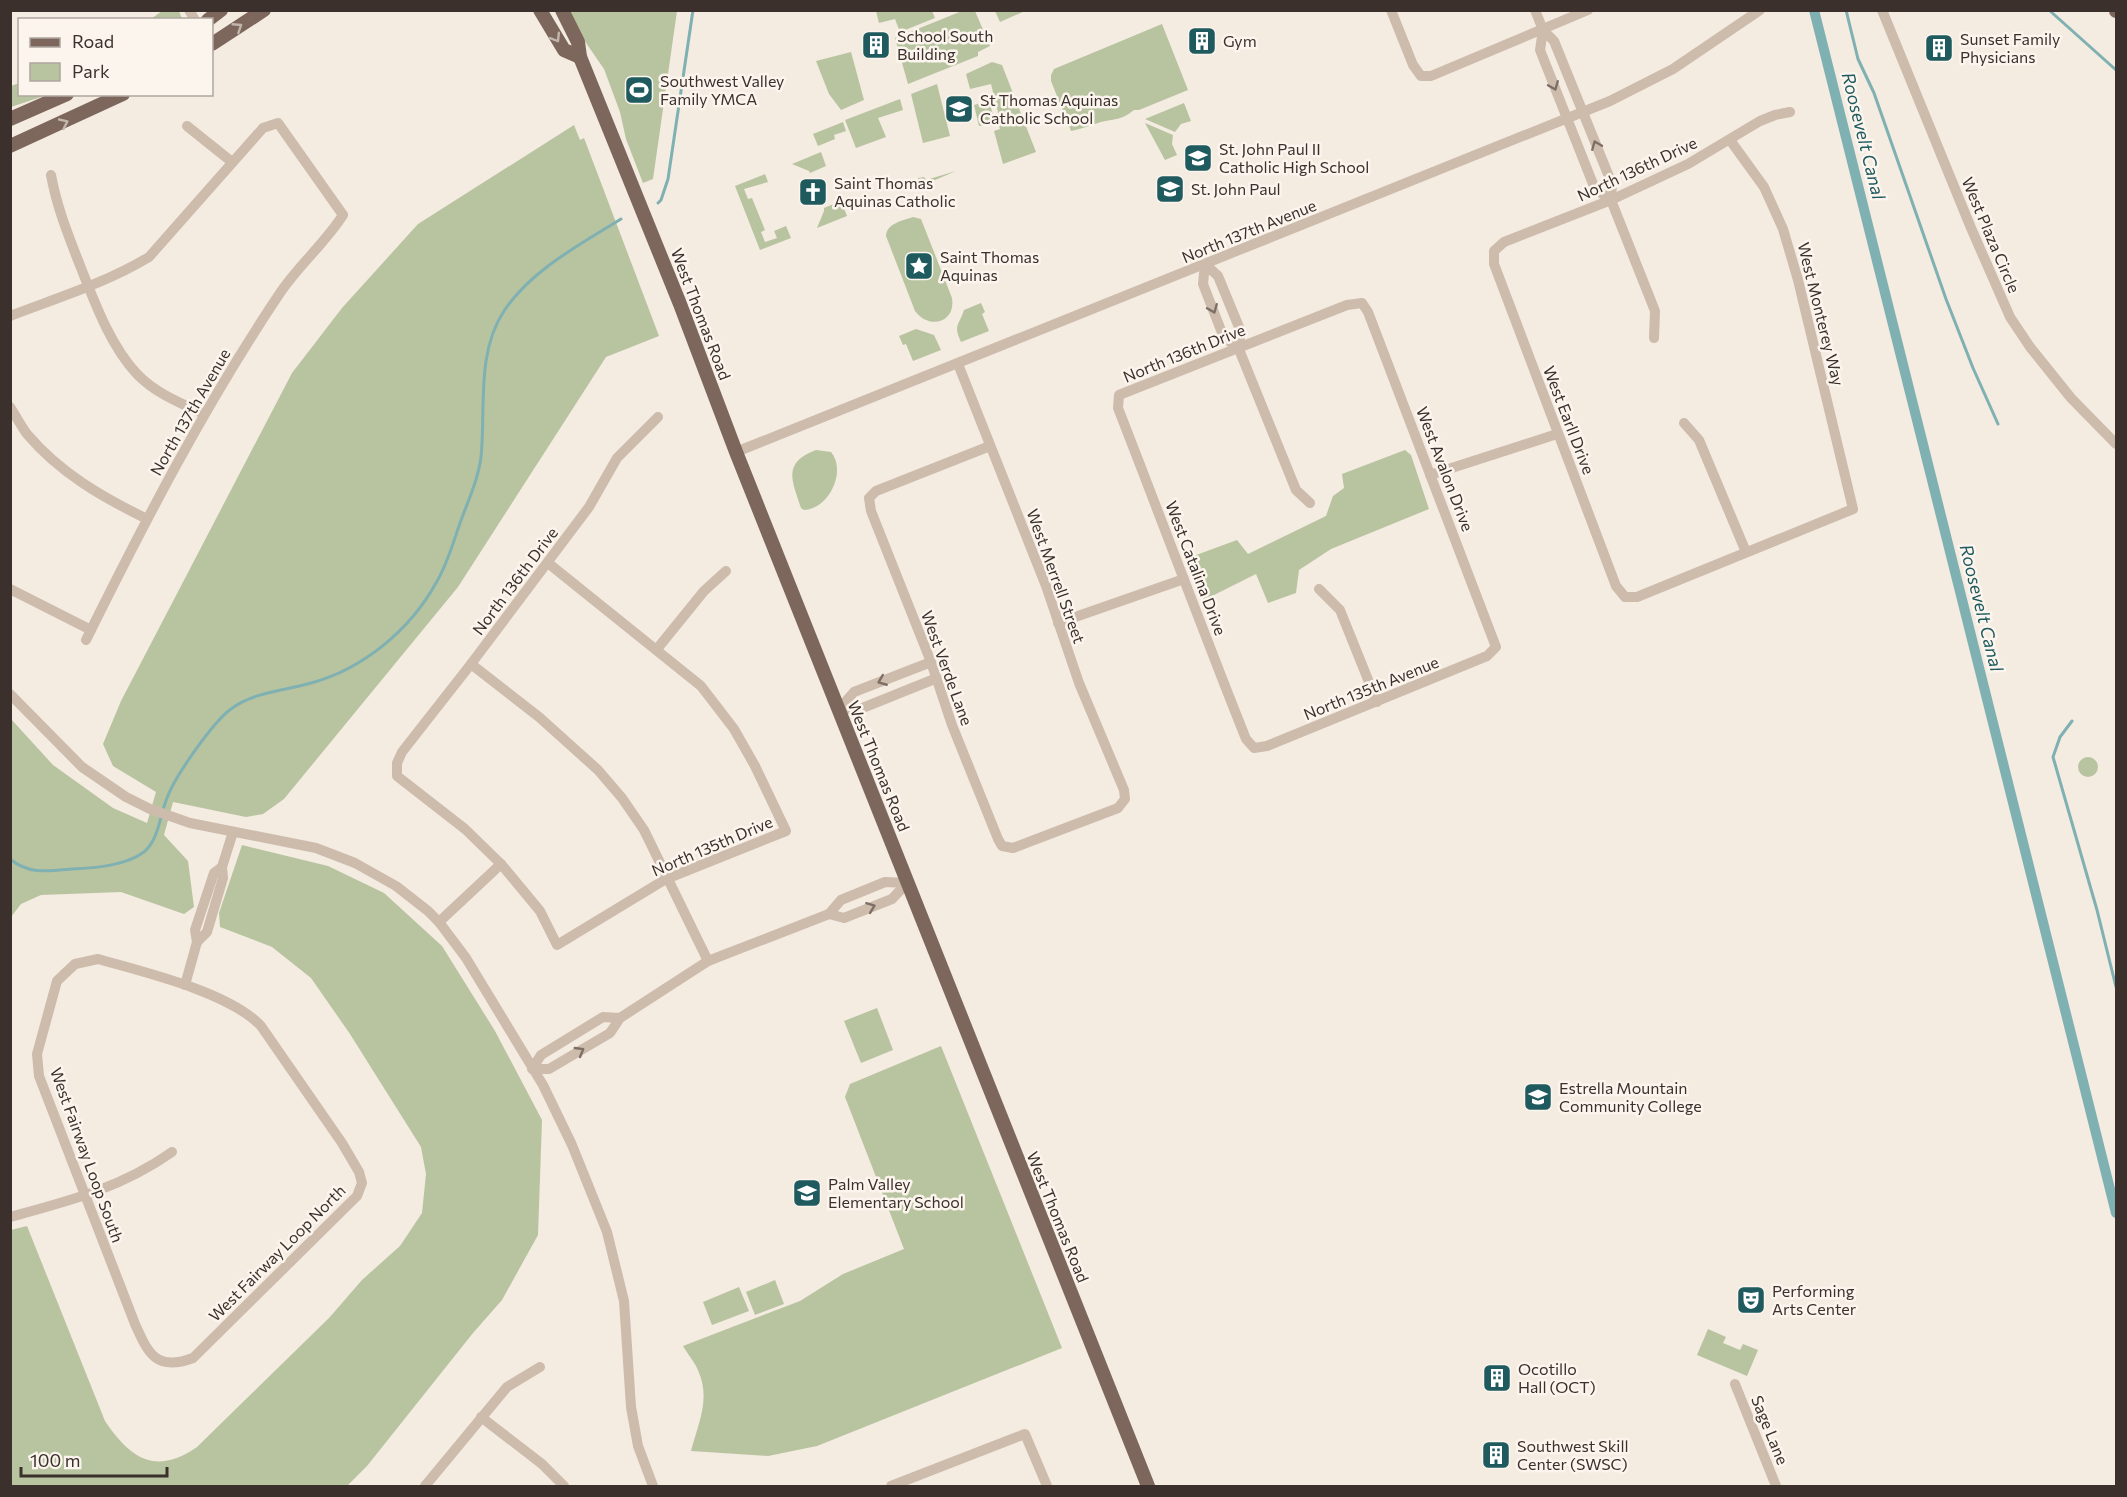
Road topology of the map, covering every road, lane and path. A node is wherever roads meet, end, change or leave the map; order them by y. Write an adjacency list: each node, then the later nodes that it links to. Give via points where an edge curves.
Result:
1 (264, 10): 10 (main road, one-way to 1)
2 (540, 10): 11 (main road, West Thomas Road, one-way to 11, via 564,50)
3 (562, 10): 11 (main road, West Thomas Road, via 578,42)
4 (1391, 10): 9 (street, via 1420,76 1431,76)
5 (1535, 10): 9 (street)
6 (1588, 10): 9 (street)
7 (1761, 10): 14 (street, North 137th Avenue, via 1673,69)
8 (1882, 10): 38 (street, West Plaza Circle, via 2010,317 2071,398)
9 (1543, 30): 14 (street, via 1554,41); 16 (street, one-way to 16, via 1540,51)
10 (213, 43)
11 (580, 57): 40 (main road, West Thomas Road)
12 (62, 96): 17 (main road)
13 (119, 96): 20 (main road, one-way to 13)
14 (1583, 112): 16 (street, North 137th Avenue); 23 (street, one-way to 14, via 1612,183)
15 (1790, 112): 19 (street, North 136th Drive, via 1767,118)
16 (1567, 118): 23 (street, via 1595,189); 25 (street, North 137th Avenue)
17 (10, 119)
18 (187, 126): 21 (street)
19 (1730, 140): 23 (street, North 136th Drive, via 1688,165); 44 (street, West Monterey Way, via 1764,187 1783,229 1853,509)
20 (10, 146)
21 (232, 162): 26 (street, via 149,257); 34 (street, North 137th Avenue, via 263,128 278,123 343,215 281,291)
22 (51, 176): 26 (street, via 57,204)
23 (1611, 200): 24 (street, North 136th Drive, via 1504,242); 29 (street, via 1655,312)
24 (1494, 251): 37 (street, West Earll Drive, via 1494,264)
25 (1204, 264): 30 (street, via 1218,276 1241,332); 30 (street, one-way to 30, via 1203,284 1224,338); 31 (street, North 137th Avenue)
26 (89, 286): 28 (street); 34 (street, via 113,342 137,374 168,398)
27 (1362, 303): 30 (street, North 136th Drive, via 1347,305); 41 (street, West Avalon Drive)
28 (10, 316)
29 (1654, 338)
30 (1238, 347): 32 (street, North 136th Drive); 42 (street, via 1296,490)
31 (958, 364): 39 (street, West Merrell Street); 40 (street, North 137th Avenue)
32 (1119, 395): 47 (street, West Catalina Drive, via 1118,408)
33 (10, 407): 43 (street, via 27,434 77,481)
34 (204, 414): 43 (street, North 137th Avenue)
35 (658, 417): 45 (street, North 136th Drive, via 617,458 589,507)
36 (1684, 423): 44 (street, via 1699,440)
37 (1557, 434): 41 (street); 44 (street, West Earll Drive, via 1616,586 1625,597 1637,597)
38 (2116, 444)
39 (990, 446): 50 (street, West Merrell Street); 53 (street, West Verde Lane, via 876,491 869,498)
40 (736, 452): 58 (main road, West Thomas Road)
41 (1430, 475): 51 (street, West Avalon Drive)
42 (1310, 503)
43 (147, 519): 48 (street, North 137th Avenue, via 89,635)
44 (1746, 552)
45 (548, 563): 52 (street); 54 (street, North 136th Drive)
46 (726, 571): 52 (street, via 704,591)
47 (1184, 579): 50 (street); 59 (street, West Catalina Drive, via 1246,739)
48 (10, 589)
49 (1319, 590): 57 (street, via 1340,610)
50 (1058, 622): 61 (street, West Merrell Street, via 1125,799 1118,808 1018,847)
51 (1496, 647): 57 (street, North 135th Avenue, via 1487,657)
52 (657, 649): 63 (street, North 135th Drive, via 701,686 734,729 786,831)
53 (931, 662): 55 (street, West Verde Lane); 58 (street, one-way to 58, via 854,693)
54 (471, 664): 62 (street, North 136th Drive, via 402,752 397,776 465,829); 63 (street, via 598,770 644,830)
55 (937, 678): 58 (street, via 860,709); 61 (street, West Verde Lane)
56 (10, 694): 60 (street, via 104,784 150,809)
57 (1377, 702): 59 (street, North 135th Avenue)
58 (839, 709): 64 (main road, West Thomas Road)
59 (1254, 748)
60 (233, 832): 66 (street, via 316,848 355,863 396,886); 69 (street, via 222,867 214,873 209,905 195,930 197,942)
61 (1002, 846)
62 (501, 864): 63 (street, North 135th Drive, via 540,910 557,945); 66 (street)
63 (666, 879): 67 (street)
64 (908, 883): 65 (street, via 885,882 841,900); 65 (street, one-way to 64, via 844,918 892,899); 85 (main road, West Thomas Road)
65 (829, 914): 67 (street)
66 (439, 922): 71 (street, via 466,958)
67 (708, 961): 70 (street)
68 (170, 979): 69 (street, West Fairway Loop North); 73 (street, West Fairway Loop South, via 98,959 75,964 57,981 37,1054 39,1076)
69 (185, 985): 75 (street, West Fairway Loop North, via 237,1007 261,1026 342,1143 362,1183 357,1196 193,1358)
70 (620, 1018): 71 (street, one-way to 70, via 549,1069 610,1033); 71 (street, via 603,1017 541,1055)
71 (532, 1069): 82 (street, via 572,1145 607,1232 624,1301 638,1446)
72 (172, 1152): 73 (street, via 149,1168)
73 (85, 1197): 74 (street); 75 (street, West Fairway Loop South, via 147,1351 163,1362)
74 (10, 1217)
75 (179, 1363)
76 (540, 1367): 78 (street, via 507,1387)
77 (1735, 1384): 86 (street, Sage Lane)
78 (481, 1417): 80 (street); 81 (street)
79 (908, 1484): 83 (street); 84 (street, via 1025,1434)
80 (424, 1486)
81 (564, 1486)
82 (653, 1486)
83 (891, 1486)
84 (1047, 1486)
85 (1148, 1486)
86 (1776, 1486)

